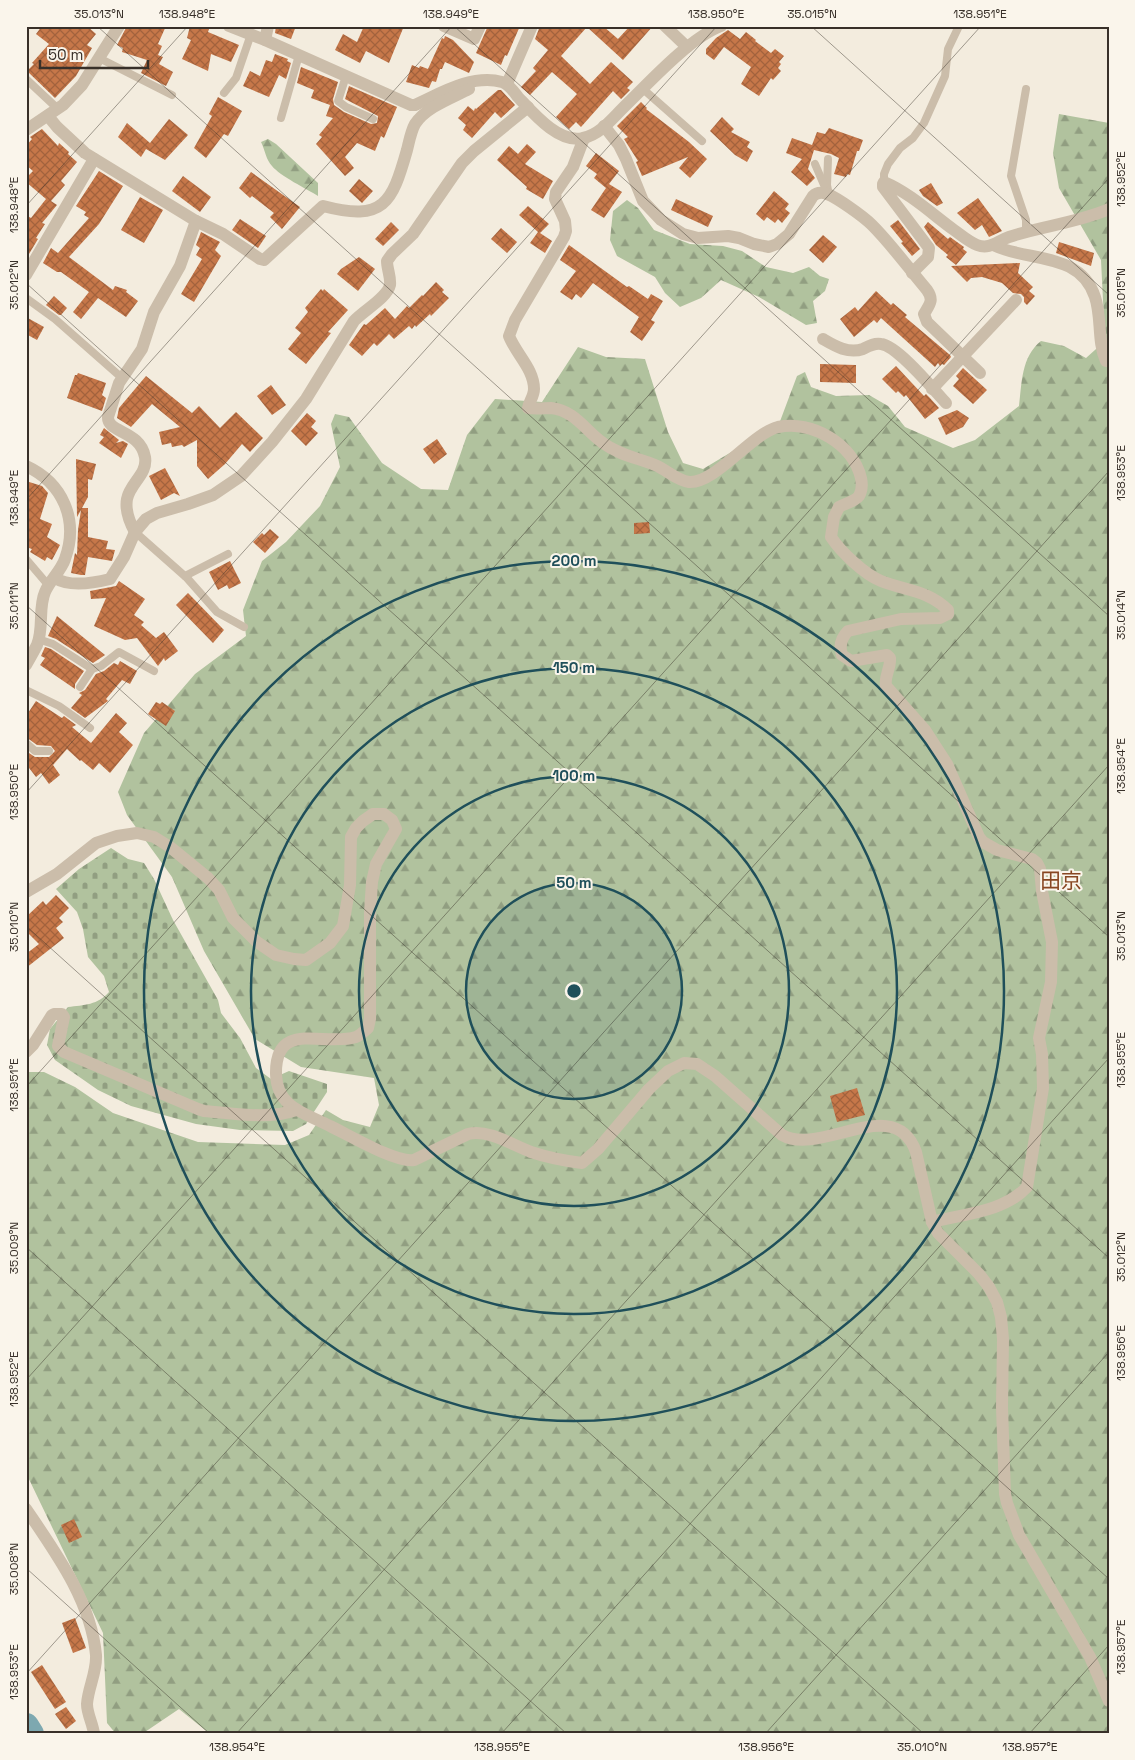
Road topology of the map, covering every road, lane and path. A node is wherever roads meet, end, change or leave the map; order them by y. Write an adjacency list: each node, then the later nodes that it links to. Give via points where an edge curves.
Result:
1 (119, 26): 15 (street)
2 (229, 26): 11 (street)
3 (268, 26): 12 (street)
4 (444, 26): 5 (street, via 474,39)
5 (480, 26)
6 (532, 26): 19 (street)
7 (665, 26): 10 (street)
8 (721, 26): 13 (street)
9 (959, 26): 35 (lane, via 948,49 945,76 924,123 888,164)
10 (678, 31): 13 (street)
11 (251, 34): 12 (street); 22 (lane, via 236,78)
12 (265, 40): 14 (street)
13 (687, 47): 20 (street)
14 (298, 56): 16 (street); 26 (lane)
15 (99, 58): 23 (lane); 25 (street, via 82,84)
16 (346, 76): 18 (street, via 415,105 463,84); 27 (lane, via 338,101)
17 (26, 79): 25 (lane)
18 (485, 81): 19 (street); 38 (street, via 422,115 414,125 395,189 380,206 368,212 323,206 264,260)
19 (507, 84): 24 (street)
20 (643, 89): 28 (street); 31 (lane)
21 (1026, 89): 39 (lane, via 1011,176 1026,220)
22 (224, 93)
23 (172, 96)
24 (528, 107): 30 (street, via 556,132); 53 (street, via 462,163 413,234 387,261 390,283 387,293 354,320 306,399 241,476 213,494 157,513 146,519)
25 (53, 113): 29 (street); 32 (street, via 70,140)
26 (282, 118)
27 (373, 119)
28 (604, 126): 30 (street); 36 (street, via 623,152 643,201 661,220 683,234 698,238 728,236 769,246 777,244 789,234 813,196)
29 (26, 130)
30 (584, 138): 71 (street, via 573,167 556,192 555,199 565,221 564,237 509,336 533,382 534,392 528,408 565,412 612,449 691,482 711,474 777,428 791,426 817,431 833,439 852,457 862,483 860,495 839,507 834,517 831,537 839,549 880,580 928,594 948,610 948,614 940,618 901,619 848,631 841,642 842,655 851,661 887,655 890,658 891,664 884,680 886,686 925,730 946,764 979,837 997,850 1032,859 1040,869 1052,957 1049,996 1039,1038 1043,1088 1027,1187 1004,1204)
31 (702, 140)
32 (94, 159): 38 (street); 42 (street)
33 (828, 159): 36 (lane)
34 (815, 164): 36 (lane)
35 (884, 182): 40 (street, via 975,245); 41 (street, via 883,187 930,248 928,256)
36 (828, 191): 41 (street, via 872,224)
37 (1109, 209): 39 (street)
38 (196, 221): 49 (street, via 180,266 154,312 138,357)
39 (1026, 232): 40 (street)
40 (993, 245): 47 (street, via 1061,262 1081,276 1095,296)
41 (912, 273): 46 (street, via 931,297 932,302 924,314 927,322)
42 (26, 275)
43 (26, 298): 49 (lane)
44 (1016, 300): 46 (street)
45 (823, 340): 50 (street, via 853,351 872,344 889,347 902,356)
46 (963, 357): 48 (street); 50 (street)
47 (1106, 362)
48 (980, 373)
49 (122, 378): 53 (street, via 108,421 140,443 144,451 144,468 127,499 130,523)
50 (932, 389): 51 (street)
51 (946, 403)
52 (26, 466): 57 (street, via 55,486 66,509 69,542 65,560)
53 (136, 532): 56 (lane); 57 (street, via 110,579 82,583)
54 (228, 554): 56 (lane)
55 (26, 559): 57 (lane)
56 (185, 576): 58 (lane, via 217,612)
57 (52, 582): 59 (street, via 45,592)
58 (244, 627)
59 (38, 639): 60 (street); 61 (lane, via 53,644)
60 (26, 665)
61 (92, 669): 62 (lane, via 119,652); 63 (lane)
62 (154, 671)
63 (80, 687)
64 (26, 690): 65 (lane, via 59,706)
65 (90, 728)
66 (26, 743): 67 (lane, via 35,751)
67 (50, 751)
68 (26, 892): 70 (street, via 57,874 96,843 137,833 154,837 208,878 219,890 233,918 257,942 276,955 306,960 330,943 343,926 350,885 350,836 373,814 384,814 392,820 396,829 376,864 372,882 368,1028 356,1037 296,1038 284,1046 276,1066 276,1080 282,1096)
69 (26, 1052): 70 (street, via 34,1045 52,1015 62,1014 64,1024 58,1046 64,1052 198,1109 256,1114 286,1114)
70 (296, 1110): 71 (street, via 407,1161 468,1134 484,1133 534,1153 582,1163 668,1071 691,1062 715,1076 788,1138 807,1141 875,1126 887,1126 906,1134 919,1160)
71 (932, 1222): 73 (street, via 938,1233 979,1274 997,1302 1003,1338 1002,1407 1007,1503 1018,1535 1090,1657)
72 (26, 1509): 74 (street, via 62,1564 79,1595 90,1625 96,1659 87,1704)
73 (1109, 1702)
74 (94, 1734)

